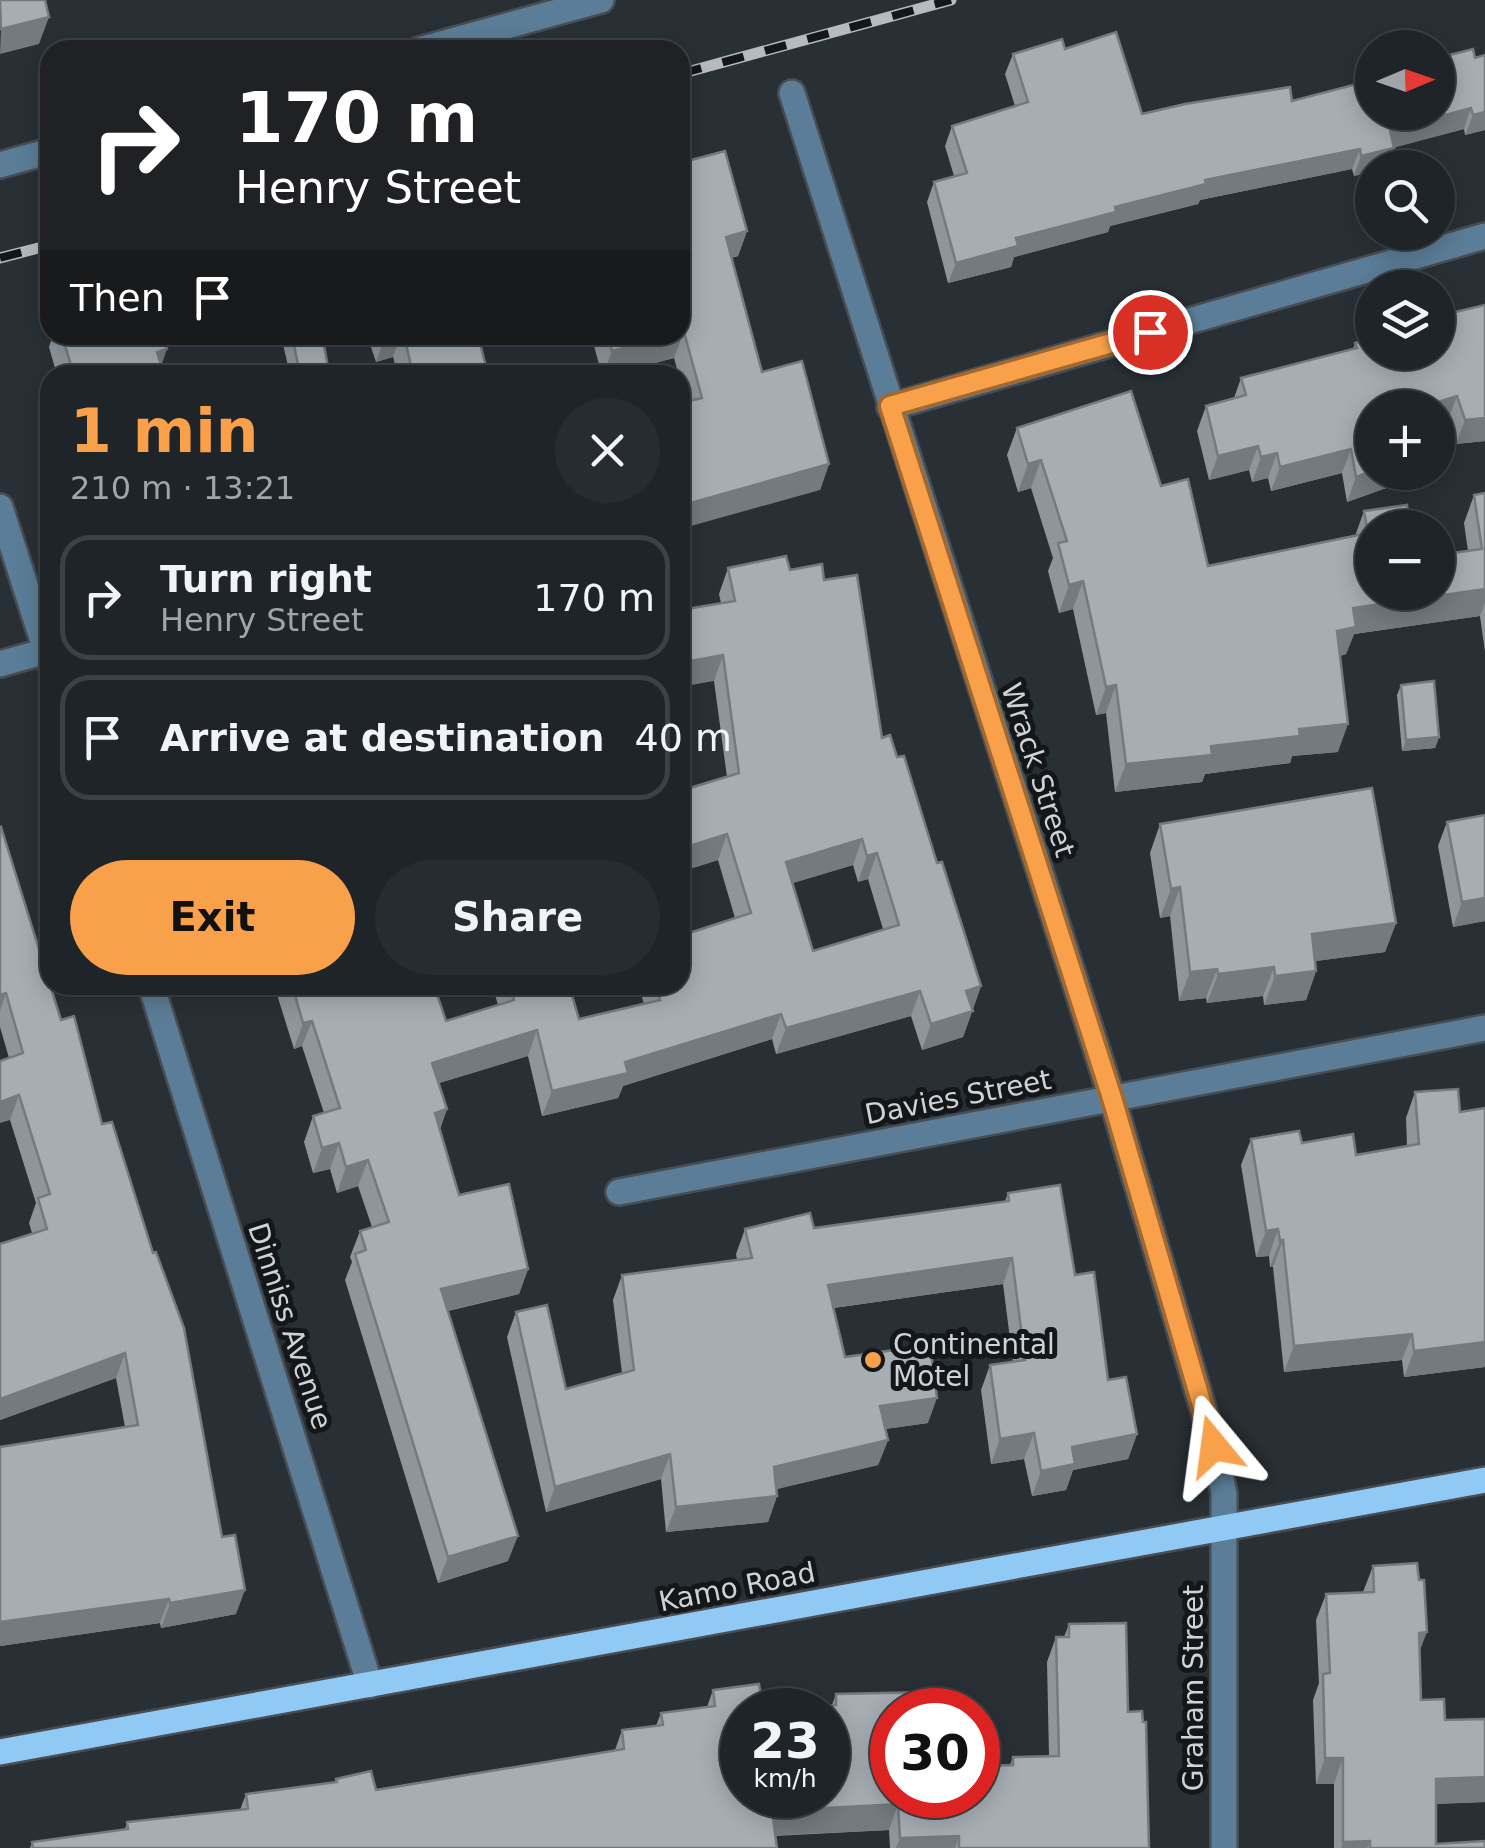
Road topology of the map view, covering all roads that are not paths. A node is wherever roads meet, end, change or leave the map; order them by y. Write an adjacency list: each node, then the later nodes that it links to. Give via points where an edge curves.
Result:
1 (601, 0): 2 (street)
2 (455, 40)
3 (792, 93): 7 (street, Wrack Street)
4 (40, 154): 5 (street)
5 (0, 165)
6 (1485, 236): 7 (street)
7 (890, 406): 14 (street, Wrack Street)
8 (0, 507): 9 (street)
9 (40, 632)
10 (40, 658): 11 (street)
11 (0, 664)
12 (155, 995): 18 (street, Dinniss Avenue)
13 (1485, 1028): 14 (street, Davies Street)
14 (1112, 1098): 15 (street, Davies Street); 17 (street, Wrack Street, via 1214,1446)
15 (619, 1192)
16 (1485, 1480): 17 (main road, Kamo Road)
17 (1224, 1528): 18 (main road, Kamo Road); 20 (street, Graham Street)
18 (370, 1685): 19 (main road, Kamo Road)
19 (0, 1752)
20 (1224, 1848)

